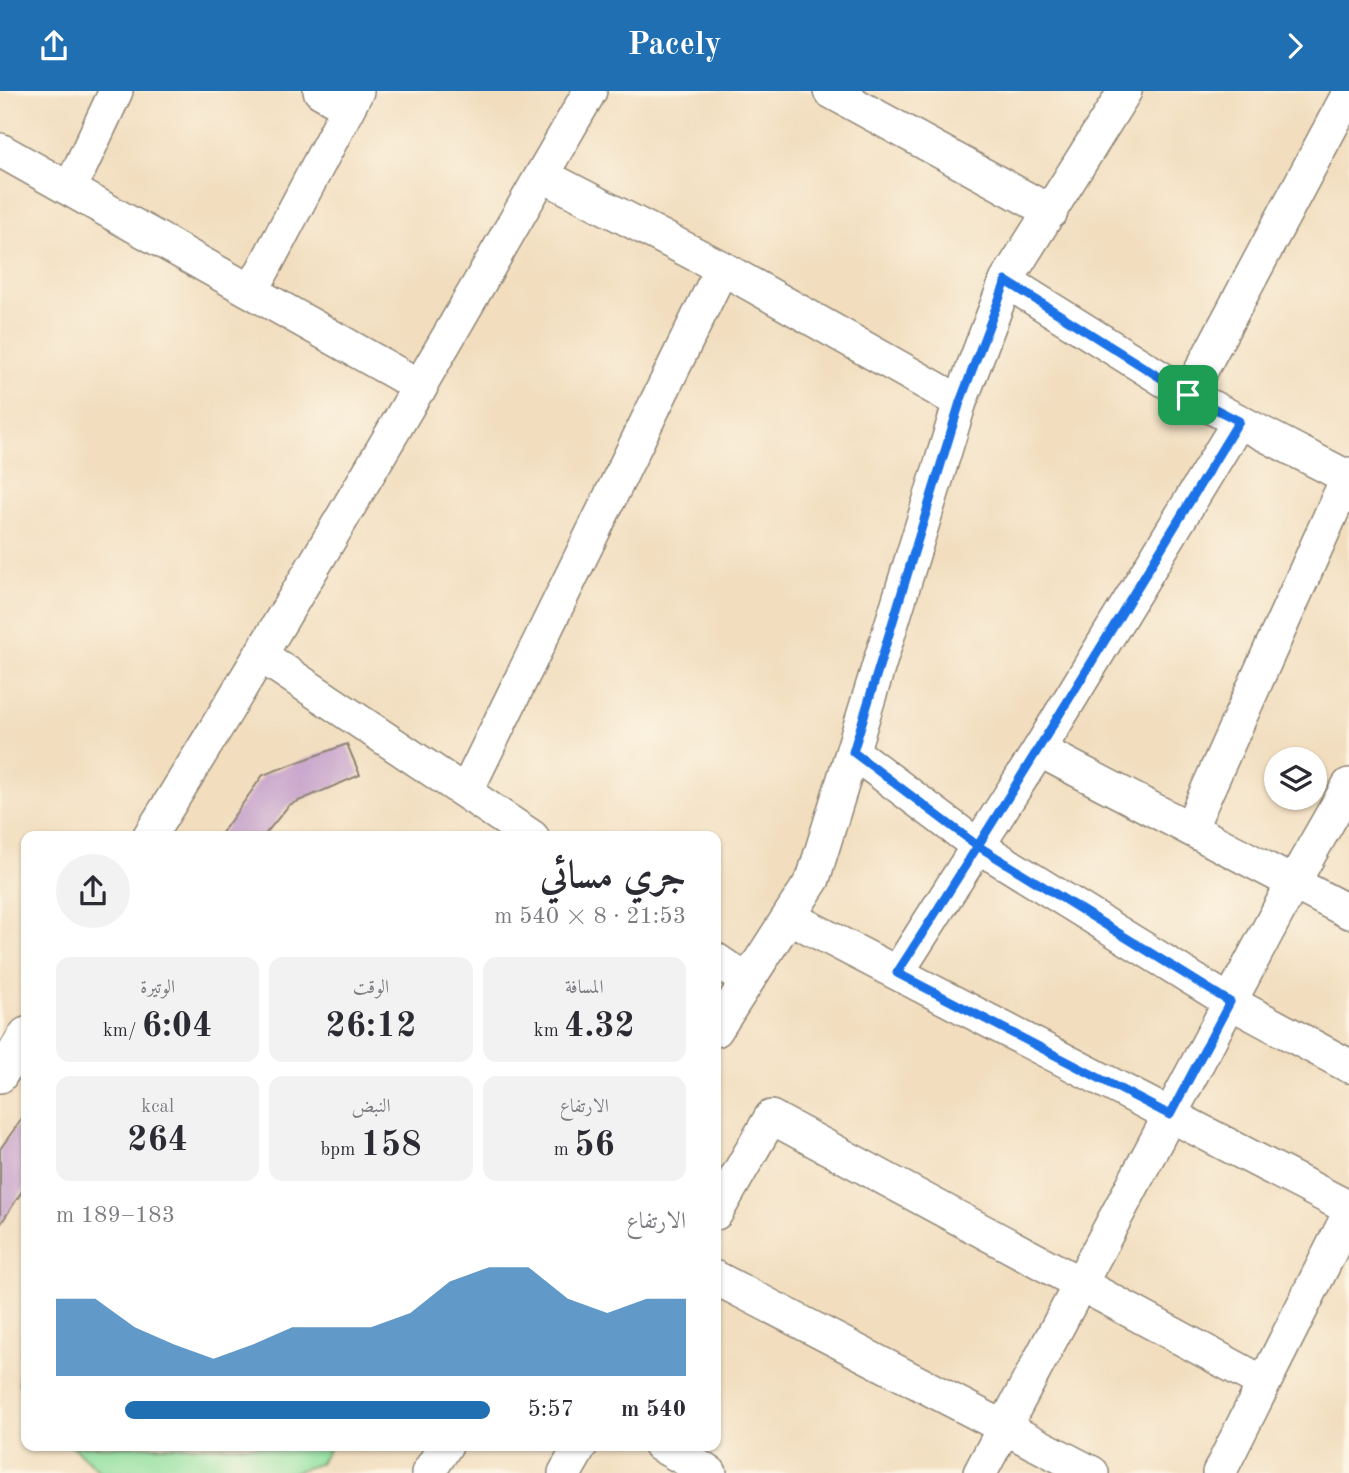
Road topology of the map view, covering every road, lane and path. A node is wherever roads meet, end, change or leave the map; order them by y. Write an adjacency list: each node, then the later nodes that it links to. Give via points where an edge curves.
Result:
1 (116, 91): 10 (street)
2 (320, 91): 7 (street)
3 (590, 91): 9 (street)
4 (830, 91): 11 (street)
5 (1125, 91): 11 (street)
6 (1349, 93): 16 (street)
7 (353, 99): 14 (street)
8 (0, 150): 10 (street)
9 (542, 175): 12 (street); 15 (street)
10 (70, 189): 14 (street)
11 (1051, 212): 13 (street)
12 (722, 268): 17 (street); 24 (street)
13 (1006, 281): 16 (street); 17 (street)
14 (252, 291): 15 (street)
15 (421, 387): 20 (street)
16 (1188, 395): 18 (street)
17 (960, 402): 22 (street)
18 (1239, 421): 19 (street); 21 (street)
19 (1349, 476): 25 (street)
20 (262, 656): 24 (street); 26 (street)
21 (1039, 750): 25 (street); 28 (street)
22 (853, 752): 28 (street); 31 (street, via 813,879)
23 (1349, 785): 29 (street)
24 (466, 792): 27 (street)
25 (1191, 829): 29 (street)
26 (153, 831)
27 (523, 831)
28 (978, 846): 33 (street); 35 (street)
29 (1293, 883): 30 (street); 35 (street)
30 (1349, 912)
31 (789, 917): 33 (street); 34 (street)
32 (721, 963): 34 (street)
33 (897, 973): 40 (street)
34 (747, 981): 36 (street)
35 (1230, 1002): 38 (street); 40 (street)
36 (721, 1022)
37 (21, 1042): 39 (street)
38 (1349, 1066)
39 (0, 1076)
40 (1170, 1115): 42 (street); 45 (street)
41 (721, 1204): 45 (street, via 771,1117)
42 (1349, 1208)
43 (1349, 1214): 46 (street)
44 (721, 1281): 47 (street)
45 (1081, 1284): 46 (street); 47 (street)
46 (1264, 1383): 56 (street)
47 (1004, 1428): 54 (street); 55 (street)
48 (442, 1451): 51 (street)
49 (578, 1451): 52 (street)
50 (671, 1451): 53 (street)
51 (428, 1473)
52 (565, 1473)
53 (710, 1473)
54 (980, 1473)
55 (1092, 1473)
56 (1219, 1473)

